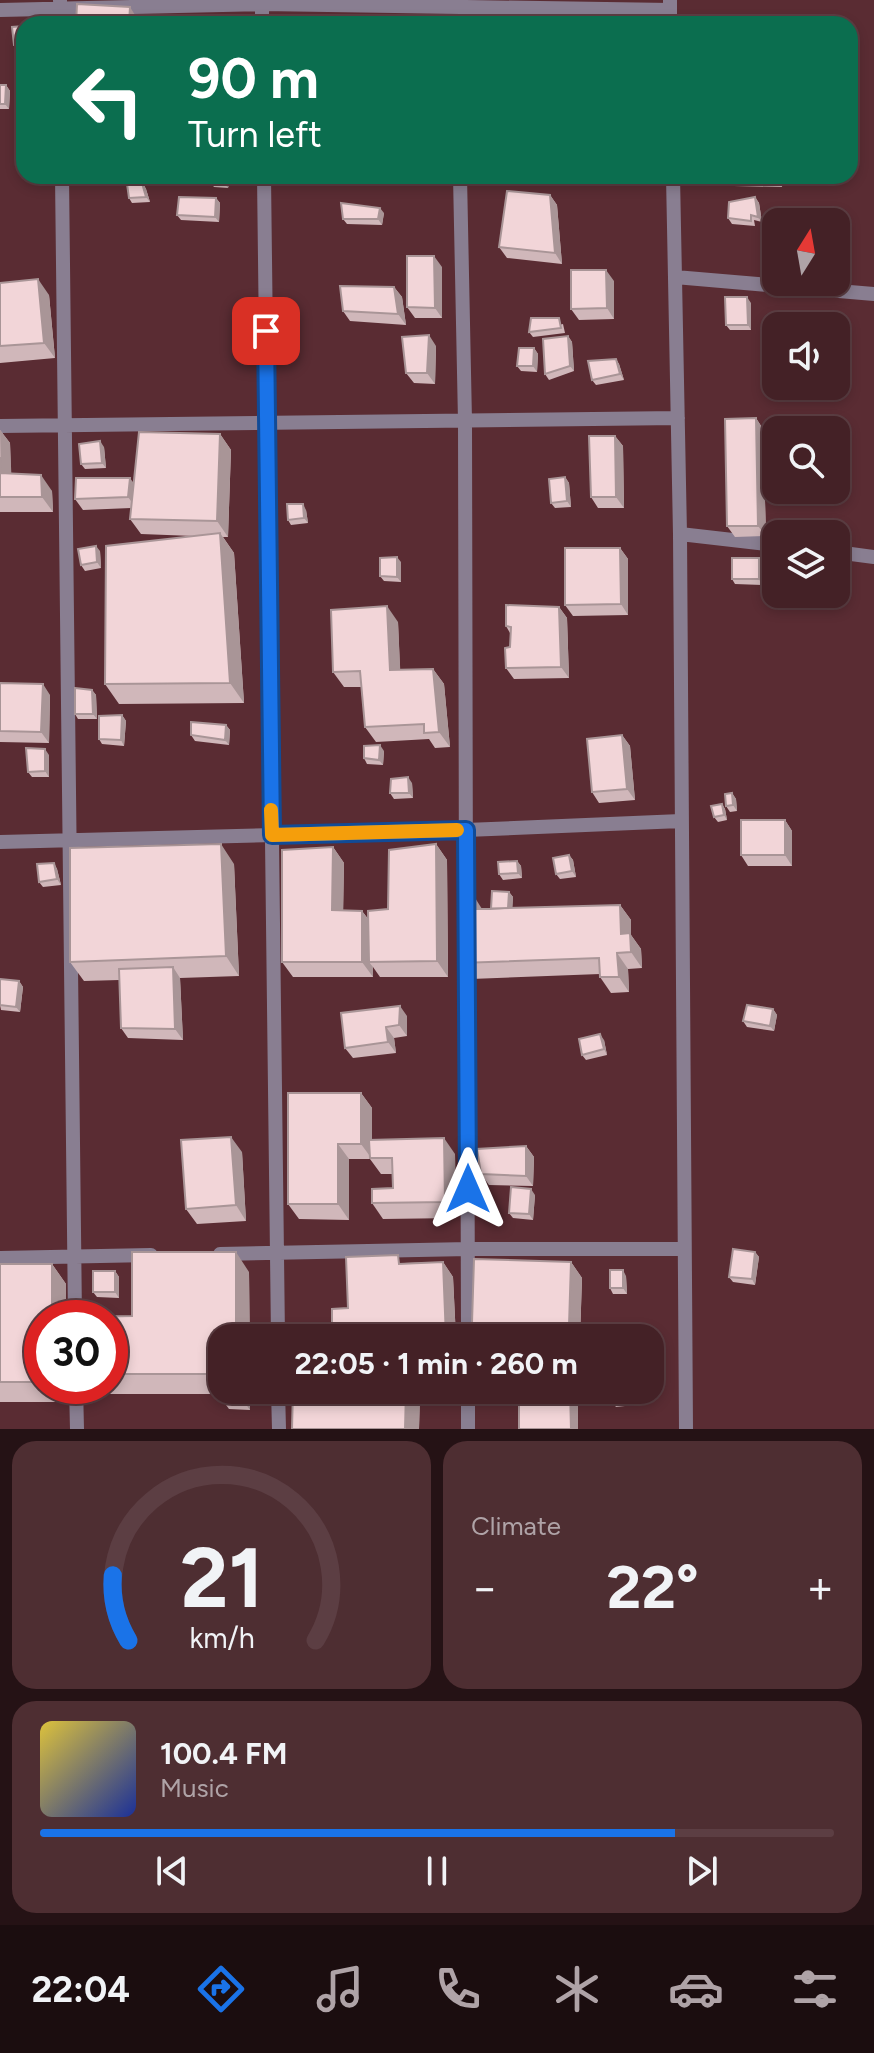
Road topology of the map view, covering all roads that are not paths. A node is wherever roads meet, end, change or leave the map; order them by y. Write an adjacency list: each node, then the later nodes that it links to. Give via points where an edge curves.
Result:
1 (262, 2): 2 (street); 4 (street)
2 (456, 3): 5 (street)
3 (0, 10): 4 (street)
4 (61, 11)
5 (670, 11)
6 (62, 184): 14 (street)
7 (264, 184): 15 (street)
8 (460, 184): 13 (street)
9 (673, 184): 10 (street)
10 (675, 277): 11 (street); 12 (street)
11 (874, 294)
12 (678, 418): 13 (street); 17 (street)
13 (465, 421): 15 (street); 22 (street)
14 (64, 424): 15 (street); 16 (street); 24 (street)
15 (267, 424): 23 (street)
16 (0, 426)
17 (680, 534): 18 (street); 21 (street)
18 (762, 543)
19 (850, 554): 20 (street)
20 (874, 557)
21 (681, 821): 22 (street); 27 (street)
22 (466, 830): 23 (street); 26 (street)
23 (272, 835): 24 (street); 28 (street)
24 (69, 840): 25 (street); 31 (street)
25 (0, 842)
26 (469, 1249): 27 (street); 28 (street); 35 (street)
27 (684, 1249): 42 (street)
28 (277, 1254): 30 (street); 34 (street)
29 (167, 1255): 31 (street)
30 (199, 1255)
31 (74, 1256): 32 (street); 33 (street)
32 (0, 1258)
33 (75, 1300)
34 (278, 1324)
35 (468, 1324)
36 (76, 1404): 39 (street)
37 (278, 1404): 40 (street)
38 (468, 1404): 41 (street)
39 (77, 1429)
40 (279, 1429)
41 (468, 1429)
42 (686, 1429)

